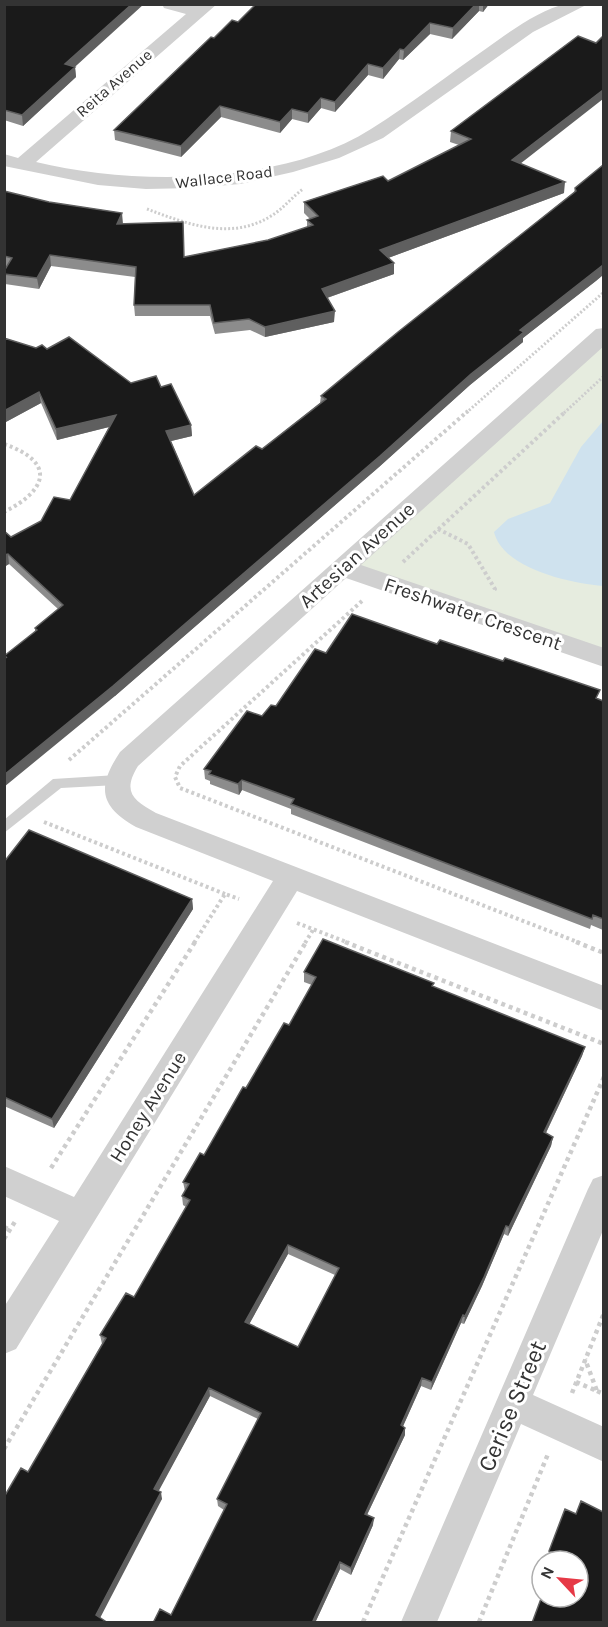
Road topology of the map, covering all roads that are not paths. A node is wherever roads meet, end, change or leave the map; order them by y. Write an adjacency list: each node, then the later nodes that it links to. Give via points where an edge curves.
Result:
1 (170, 4): 3 (street)
2 (580, 4): 4 (street, Wallace Road, via 527,28 376,134 299,166 242,179 147,184 95,180)
3 (204, 8): 4 (street, Reita Avenue)
4 (13, 163)
5 (603, 334): 6 (street, Artesian Avenue)
6 (343, 568): 7 (street, Freshwater Crescent); 8 (street, Artesian Avenue, via 129,759)
7 (603, 658)
8 (117, 780): 9 (lane, via 58,783); 10 (street, via 118,800 135,814)
9 (4, 828)
10 (291, 876): 11 (street); 14 (street, Honey Avenue)
11 (603, 999)
12 (4, 1180): 14 (street)
13 (603, 1189): 16 (street, Cerise Street)
14 (80, 1216): 15 (street, Honey Avenue)
15 (4, 1338)
16 (513, 1403): 17 (street); 18 (street, Cerise Street)
17 (603, 1445)
18 (420, 1623)

